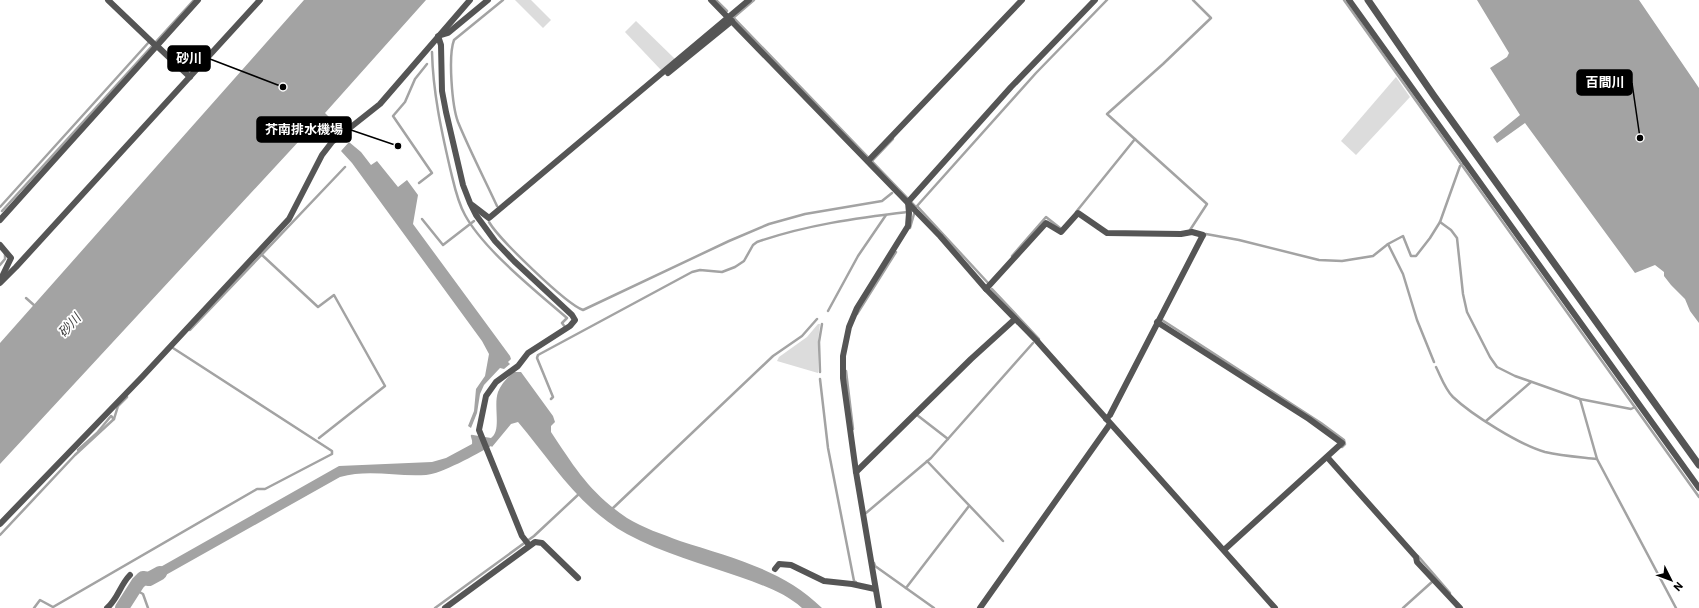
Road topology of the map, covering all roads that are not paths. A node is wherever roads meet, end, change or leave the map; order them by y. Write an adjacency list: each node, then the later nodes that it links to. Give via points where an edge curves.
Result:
1 (108, 0): 14 (street)
2 (198, 0): 14 (street)
3 (260, 0): 16 (street)
4 (470, 0): 13 (street)
5 (488, 0): 13 (street, via 448,33)
6 (711, 0): 12 (street)
7 (748, 0): 12 (street)
8 (1022, 0): 17 (street)
9 (1095, 0): 18 (street, via 1011,87)
10 (1349, 0): 30 (street)
11 (1368, 0): 28 (street, via 1438,103)
12 (730, 19): 15 (street); 17 (street); 19 (street, via 489,218)
13 (438, 36): 19 (street, via 442,45 442,85 446,112 463,185); 31 (street, via 380,104 332,142 322,155 289,219)
14 (156, 45): 16 (street); 20 (street)
15 (668, 73)
16 (190, 77): 22 (street)
17 (869, 159): 18 (street)
18 (909, 201): 23 (street); 29 (street, via 908,226 857,308 844,347 843,378)
19 (470, 203): 32 (street, via 495,241 575,320 570,326 528,353 493,385 486,396 479,430)
20 (0, 220)
21 (0, 245): 22 (street, via 11,258)
22 (0, 282)
23 (986, 289): 24 (street); 25 (street, via 1046,223 1061,232 1078,213 1107,233 1192,232 1203,235)
24 (1015, 319): 26 (street); 29 (street)
25 (1157, 322): 26 (street); 27 (street, via 1329,432 1342,444)
26 (1108, 419): 33 (street); 41 (street)
27 (1328, 458): 33 (street); 43 (street)
28 (1699, 465)
29 (858, 471): 37 (street)
30 (1699, 488)
31 (0, 524)
32 (529, 545): 36 (street, via 535,542 542,543); 39 (street)
33 (1224, 550): 42 (street)
34 (775, 569): 37 (street, via 779,564 791,565 824,581)
35 (130, 575): 38 (street, via 115,601)
36 (578, 578)
37 (874, 589): 40 (street)
38 (107, 608)
39 (445, 608)
40 (879, 608)
41 (980, 608)
42 (1275, 608)
43 (1460, 608)

